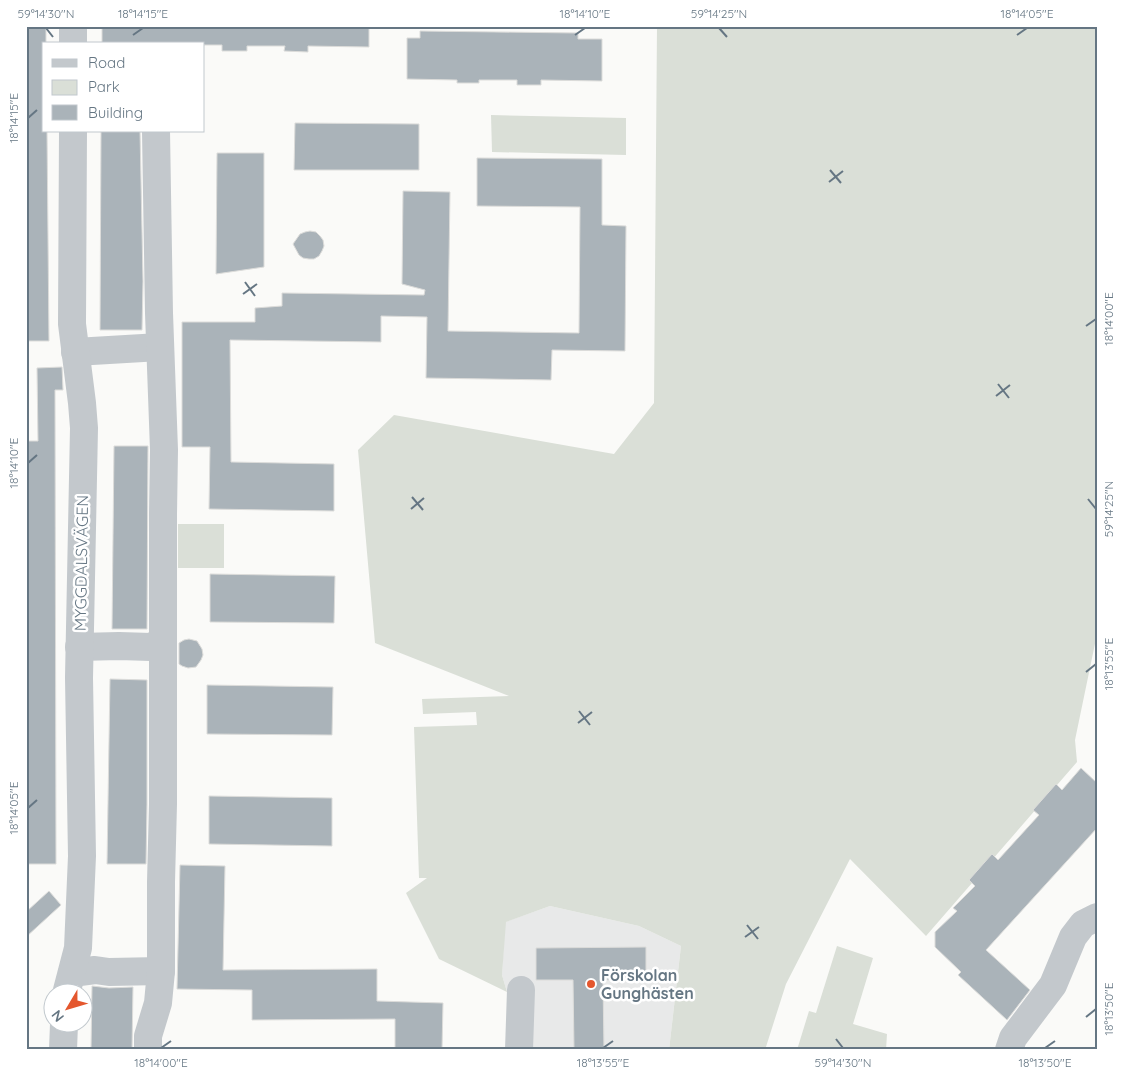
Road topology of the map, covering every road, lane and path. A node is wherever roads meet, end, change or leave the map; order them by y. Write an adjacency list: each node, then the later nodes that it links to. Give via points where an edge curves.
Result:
1 (73, 26): 2 (street)
2 (73, 42)
3 (73, 132): 6 (street, MYGGDALSVÄGEN, via 72,324)
4 (156, 132): 5 (street)
5 (160, 347): 6 (street); 7 (street, via 164,450)
6 (75, 352): 8 (street, MYGGDALSVÄGEN, via 84,428)
7 (163, 641): 8 (street, via 152,647); 10 (street)
8 (79, 648): 11 (street, MYGGDALSVÄGEN, via 82,856 78,948)
9 (1097, 917): 17 (street, via 1083,924 1073,938 1053,986 1013,1038)
10 (161, 971): 11 (street, via 95,970); 15 (street)
11 (69, 983)
12 (521, 990): 16 (street)
13 (64, 1034): 14 (street)
14 (63, 1050)
15 (148, 1050)
16 (519, 1050)
17 (1008, 1050)

